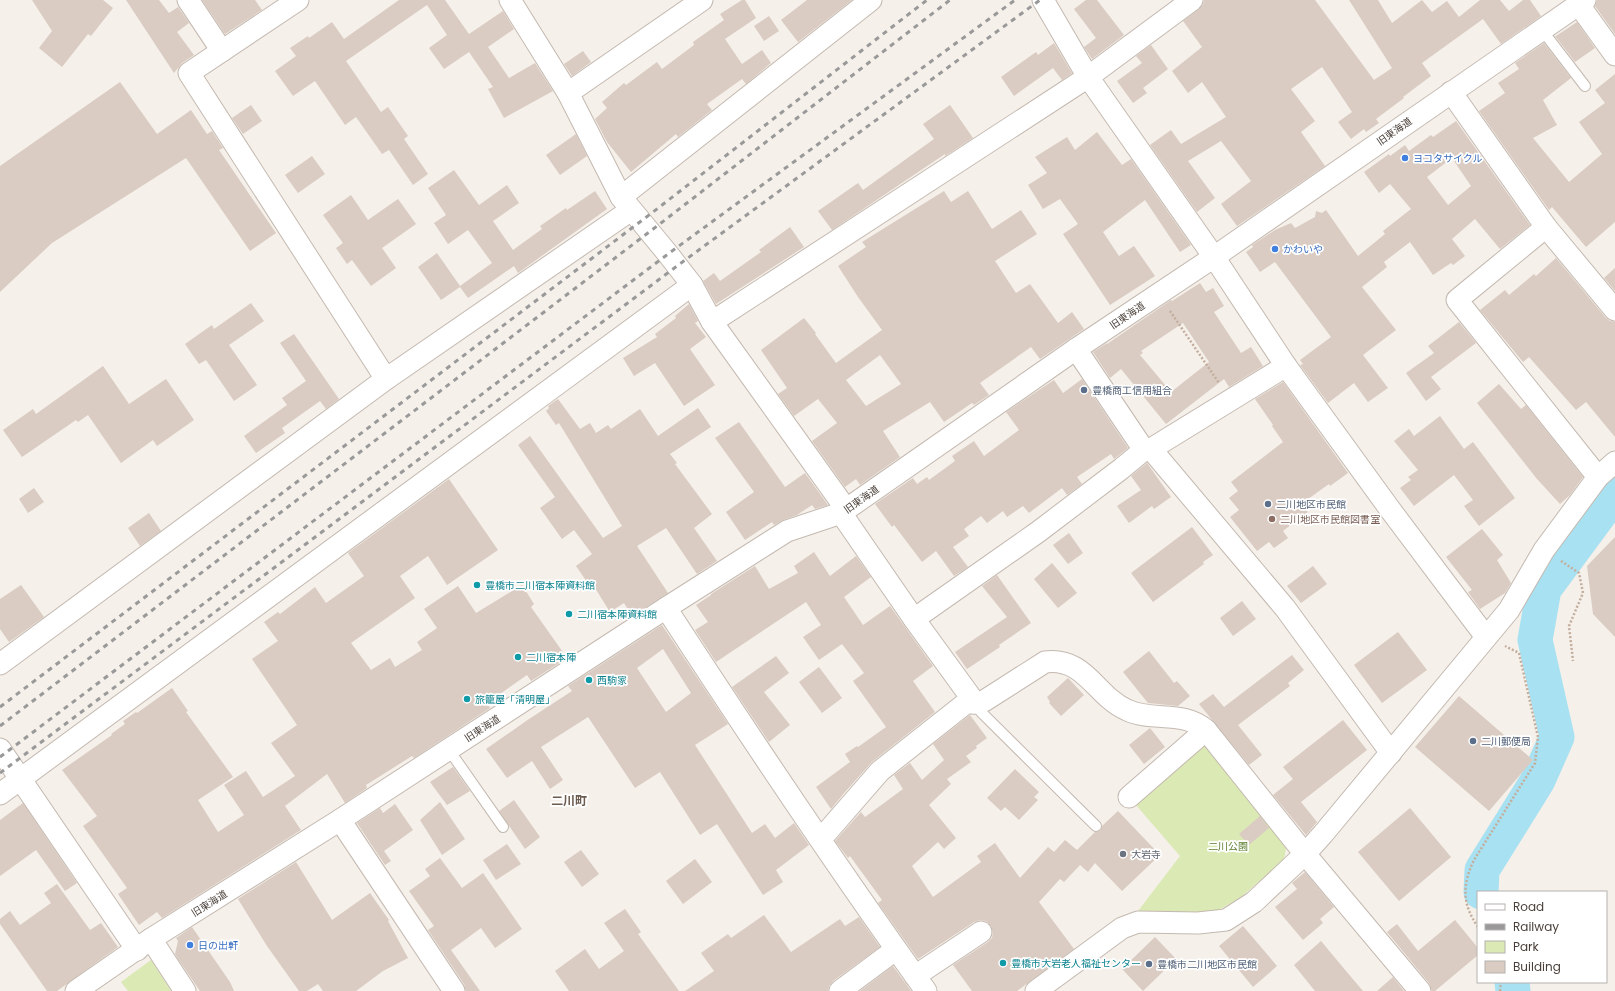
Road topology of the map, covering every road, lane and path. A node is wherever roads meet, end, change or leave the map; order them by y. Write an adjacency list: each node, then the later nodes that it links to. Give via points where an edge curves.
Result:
1 (188, 0): 10 (street)
2 (510, 0): 14 (street)
3 (702, 0): 14 (street)
4 (871, 0): 16 (street)
5 (1043, 0): 12 (street)
6 (1192, 0): 12 (street)
7 (289, 2): 10 (street)
8 (1582, 2): 9 (street, 旧東海道); 11 (street)
9 (1542, 30): 13 (lane); 15 (street, 旧東海道)
10 (222, 51): 25 (street, via 189,73)
11 (1615, 55)
12 (1088, 77): 18 (street); 22 (street)
13 (1585, 86)
14 (568, 92): 16 (street)
15 (1451, 92): 17 (street); 18 (street, 旧東海道)
16 (626, 203): 19 (street); 25 (street)
17 (1546, 227): 21 (street); 29 (street, via 1457,300)
18 (1214, 257): 20 (street, 旧東海道); 24 (street)
19 (692, 285): 22 (street); 42 (street)
20 (1159, 294): 23 (street, 旧東海道); 26 (path)
21 (1615, 310)
22 (712, 322): 30 (street)
23 (1076, 349): 27 (street); 30 (street, 旧東海道)
24 (1286, 366): 26 (street); 34 (street)
25 (386, 379): 36 (street)
26 (1230, 400): 27 (street)
27 (1148, 449): 33 (street, via 1038,532); 41 (street, via 1286,608)
28 (1615, 462): 29 (street)
29 (1598, 477): 31 (street)
30 (844, 511): 32 (street, 旧東海道, via 787,531); 33 (street)
31 (1544, 550): 34 (street, via 1509,610); 35 (path, via 1579,573 1583,593 1569,626)
32 (666, 608): 40 (street, 旧東海道); 48 (street)
33 (914, 619): 37 (street)
34 (1486, 638): 41 (street); 50 (path, via 1518,652 1538,737 1535,763 1468,872 1467,903 1469,914)
35 (1573, 661)
36 (0, 664)
37 (975, 703): 38 (street, via 984,701 1045,662 1056,661 1080,669 1125,710 1143,716 1185,719 1198,723); 46 (lane, via 981,712); 48 (street, via 966,703 880,771)
38 (1206, 730): 44 (street); 49 (street)
39 (0, 749): 42 (street)
40 (448, 750): 45 (street, 旧東海道); 47 (lane)
41 (1391, 753): 49 (street)
42 (20, 779): 43 (street); 52 (street)
43 (0, 794)
44 (1129, 797)
45 (340, 820): 52 (street, 旧東海道); 57 (street)
46 (1096, 826)
47 (503, 827)
48 (820, 838): 53 (street)
49 (1305, 854): 59 (street, via 1254,902 1226,920 1198,923 1138,922 1122,928); 60 (street)
50 (1477, 926)
51 (981, 932): 54 (street)
52 (144, 945): 55 (street, 旧東海道); 56 (street)
53 (895, 950): 54 (street); 58 (street)
54 (920, 983)
55 (76, 991)
56 (185, 991)
57 (454, 991)
58 (840, 991)
59 (1036, 991)
60 (1420, 991)

